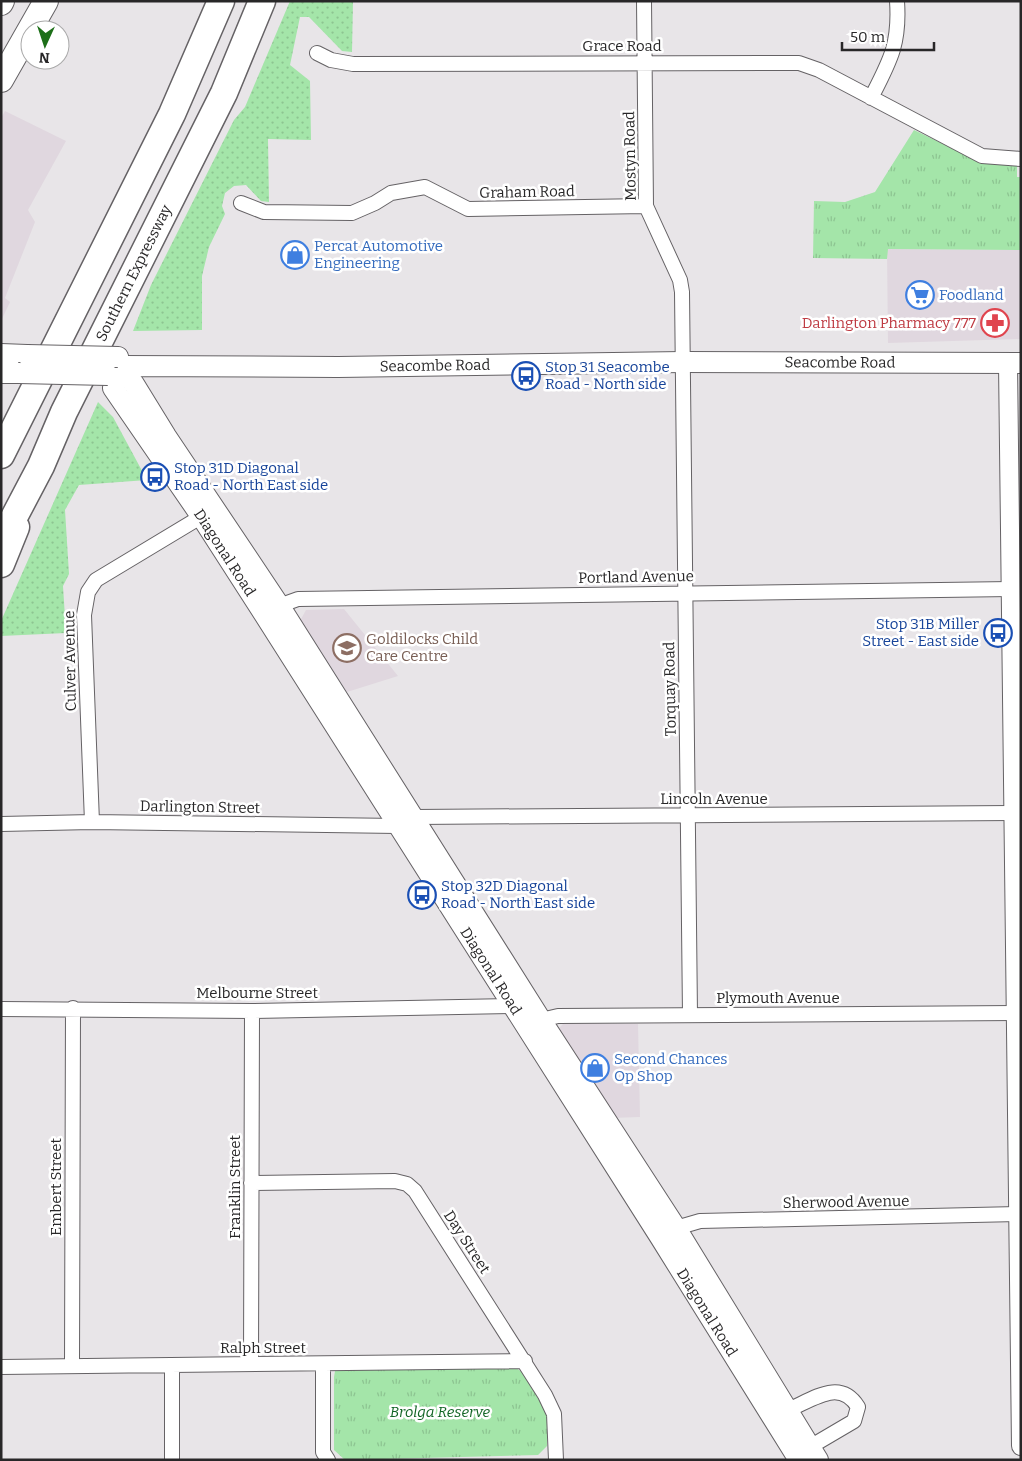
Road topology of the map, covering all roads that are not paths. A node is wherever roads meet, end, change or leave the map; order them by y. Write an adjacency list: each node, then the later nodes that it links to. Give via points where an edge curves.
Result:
1 (46, 1): 6 (highway)
2 (221, 1): 19 (highway, via 172,114)
3 (262, 1): 20 (highway, Southern Expressway, via 224,93 64,412)
4 (644, 1): 8 (street, Mostyn Road)
5 (898, 1): 10 (street, via 896,46)
6 (8, 53): 9 (highway)
7 (317, 53): 8 (street, Grace Road, via 331,60 353,64)
8 (644, 62): 10 (street, Grace Road, via 799,64 819,70); 13 (street, Mostyn Road)
9 (1, 80)
10 (871, 98): 11 (street, Grace Road, via 982,156)
11 (1021, 159)
12 (241, 203): 13 (street, Graham Road, via 264,212 352,213 391,193 425,188 468,209)
13 (646, 206): 15 (street, Mostyn Road, via 680,280)
14 (1, 354): 17 (main road, Seacombe Road, bridge)
15 (683, 362): 16 (main road, Seacombe Road); 17 (main road, Seacombe Road, via 338,367); 26 (street, Torquay Road)
16 (1014, 363): 22 (street)
17 (115, 366): 18 (main road, Seacombe Road, bridge); 21 (main road, Diagonal Road, via 134,384)
18 (10, 373)
19 (1, 455)
20 (41, 466): 23 (highway, Southern Expressway); 24 (highway)
21 (208, 512): 27 (main road, Diagonal Road); 30 (street, Culver Avenue, via 96,580 88,592 84,615)
22 (1015, 533): 25 (street)
23 (1, 542)
24 (1, 564)
25 (1011, 589): 26 (street, Portland Avenue); 28 (street)
26 (686, 592): 27 (street, Portland Avenue, via 298,599); 29 (street, Torquay Road)
27 (272, 609): 31 (main road, Diagonal Road)
28 (1014, 813): 29 (street, Lincoln Avenue); 33 (street)
29 (688, 816): 31 (street, Lincoln Avenue); 39 (street, Torquay Road)
30 (92, 822): 31 (street, Darlington Street); 32 (street, Darlington Street)
31 (406, 822): 34 (main road, Diagonal Road)
32 (1, 824)
33 (1018, 874): 38 (street)
34 (520, 1003): 37 (street, Melbourne Street); 40 (main road, Diagonal Road); 44 (main road, Diagonal Road)
35 (72, 1008): 36 (street, Melbourne Street); 37 (street, Melbourne Street); 50 (street, Embert Street)
36 (1, 1009)
37 (252, 1011): 42 (street, Franklin Street)
38 (1016, 1013): 39 (street, Plymouth Avenue); 41 (street)
39 (690, 1015): 40 (street, Plymouth Avenue, via 558,1016)
40 (541, 1020): 44 (main road, Diagonal Road)
41 (1019, 1113): 43 (street)
42 (251, 1183): 46 (street, Day Street, via 395,1181 407,1184 415,1191); 47 (street, Franklin Street)
43 (1018, 1214): 44 (street, Sherwood Avenue, via 700,1221); 45 (street)
44 (668, 1232): 53 (main road, Diagonal Road); 55 (main road, Diagonal Road)
45 (1020, 1248): 52 (street)
46 (525, 1361): 48 (street, Ralph Street); 58 (street, Day Street, via 554,1414)
47 (251, 1364): 48 (street, Ralph Street); 49 (street, Ralph Street)
48 (323, 1364): 57 (street, via 323,1452)
49 (172, 1365): 50 (street, Ralph Street); 56 (street)
50 (72, 1366): 51 (street, Ralph Street)
51 (1, 1367)
52 (1021, 1408): 54 (street)
53 (788, 1410): 55 (main road, Diagonal Road); 55 (street, via 835,1391 852,1397 858,1407 854,1421)
54 (1021, 1446)
55 (802, 1456)
56 (172, 1460)
57 (328, 1460)
58 (556, 1460)

